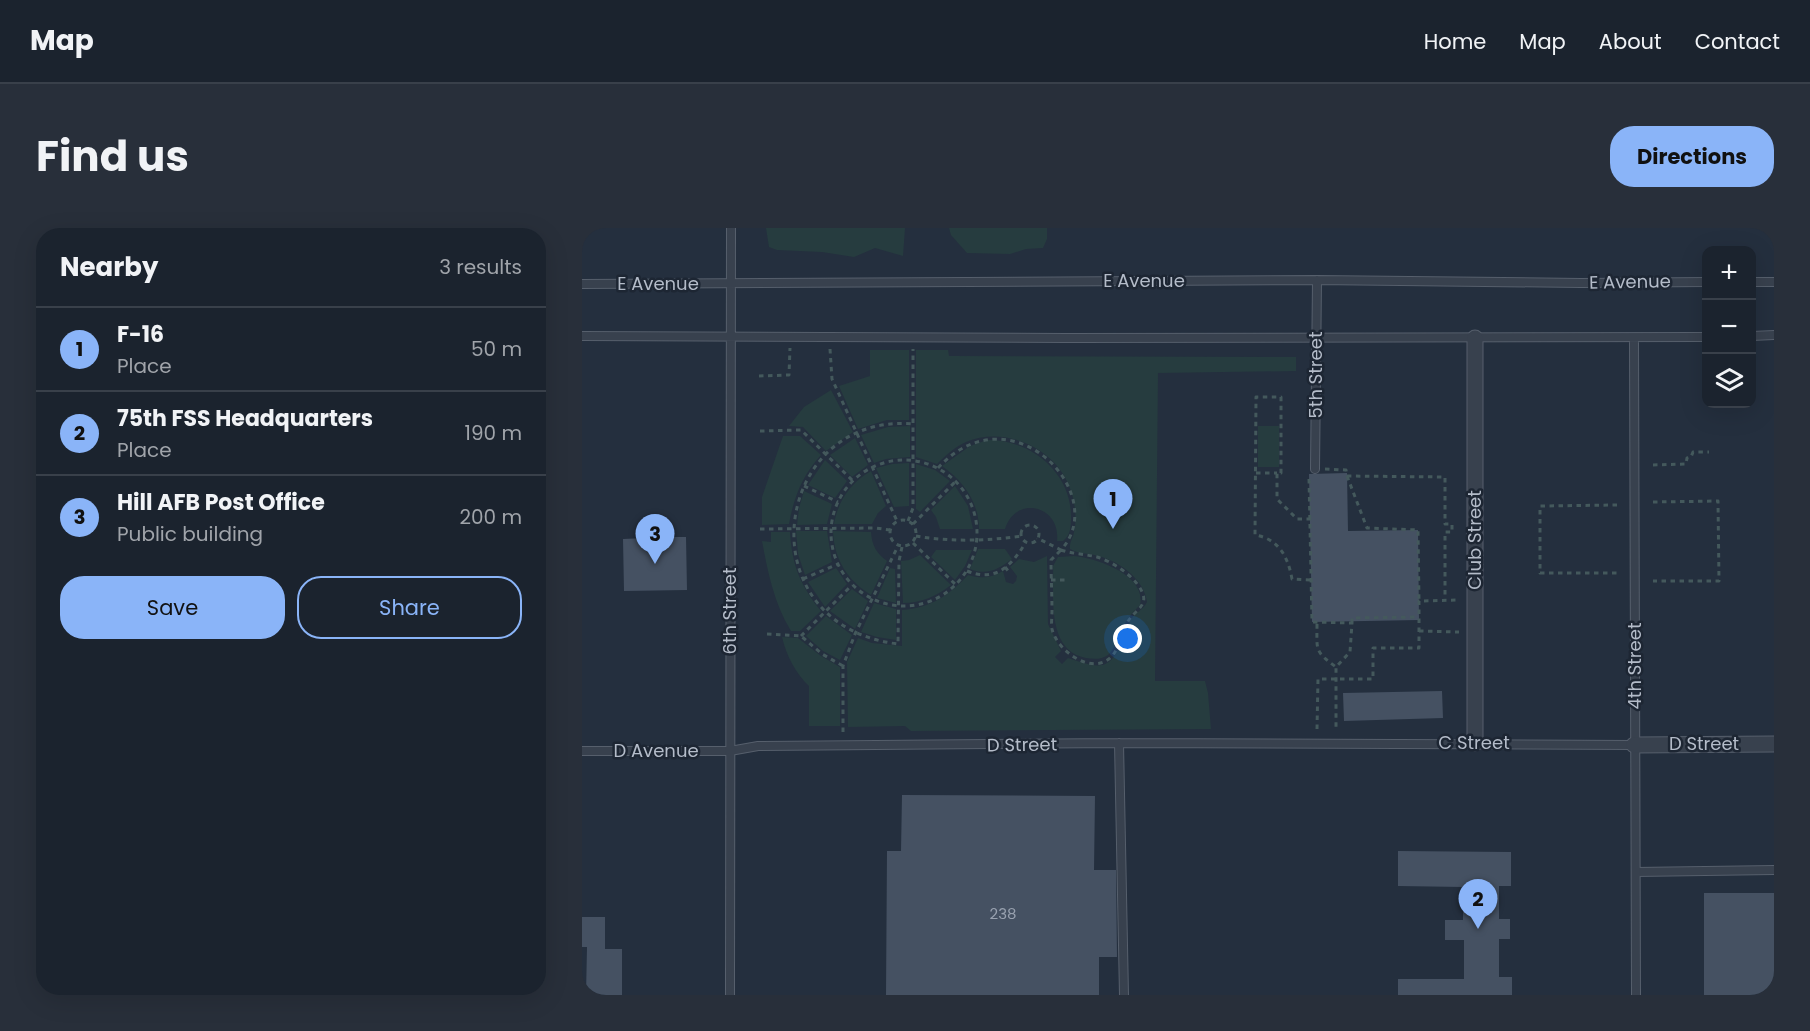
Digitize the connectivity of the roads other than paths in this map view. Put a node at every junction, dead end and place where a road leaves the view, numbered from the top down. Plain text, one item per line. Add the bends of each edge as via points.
1 (730, 228) edge
2 (1317, 280) junction
3 (1702, 282) edge
4 (1756, 282) edge
5 (1774, 282) edge
6 (582, 284) edge
7 (730, 284) junction
8 (1774, 335) edge
9 (582, 336) edge
10 (730, 336) junction
11 (1756, 336) edge
12 (1702, 337) edge
13 (1316, 338) junction
14 (1475, 338) junction
15 (1634, 338) junction
16 (1315, 469) road end
17 (1119, 743) junction
18 (1475, 743) junction
19 (1314, 744) joint
20 (1774, 744) edge
21 (1634, 745) junction
22 (582, 751) edge
23 (730, 751) junction
24 (1774, 870) edge
25 (1636, 872) junction
26 (729, 995) edge
27 (1124, 995) edge
28 (1636, 995) edge

1 - 7 lane, 6th Street
2 - 3 lane, E Avenue
2 - 7 lane, E Avenue
2 - 13 lane, 5th Street
4 - 5 lane
6 - 7 lane, E Avenue
7 - 10 lane, 6th Street
8 - 11 lane
9 - 10 lane
10 - 13 lane
10 - 23 lane, 6th Street
12 - 15 lane
13 - 14 lane
13 - 16 lane, 5th Street
14 - 15 lane
14 - 18 street, Club Street
15 - 21 lane, 4th Street
17 - 19 lane, D Street
17 - 23 lane, D Street via 758,746
17 - 27 lane
18 - 19 lane, C Street
18 - 21 lane, C Street
20 - 21 street, D Street
21 - 25 lane, 4th Street
22 - 23 lane, D Avenue
23 - 26 lane, 6th Street
24 - 25 lane
25 - 28 lane, 4th Street

